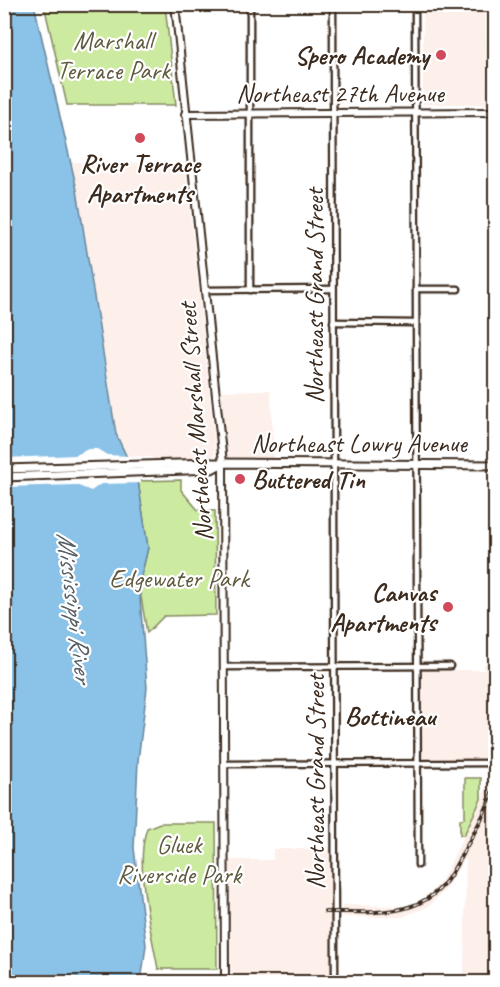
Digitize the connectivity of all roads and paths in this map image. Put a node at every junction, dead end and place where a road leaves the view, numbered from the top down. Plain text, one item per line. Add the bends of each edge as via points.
1 (175, 4) edge
2 (250, 4) edge
3 (333, 4) edge
4 (415, 4) edge
5 (333, 111) junction
6 (415, 112) junction
7 (495, 112) edge
8 (250, 113) junction
9 (185, 114) junction
10 (333, 289) junction
11 (416, 289) junction
12 (458, 289) dead end
13 (205, 290) junction
14 (250, 290) junction
15 (333, 322) junction
16 (416, 323) junction
17 (223, 463) junction
18 (334, 464) junction
19 (418, 464) junction
20 (495, 465) edge
21 (8, 469) edge
22 (4, 477) edge
23 (334, 666) junction
24 (417, 666) junction
25 (450, 666) dead end
26 (225, 667) junction
27 (335, 763) junction
28 (418, 763) junction
29 (495, 763) edge
30 (224, 764) junction
31 (418, 865) dead end
32 (225, 982) edge
33 (335, 982) edge

1 - 9 street, Northeast Marshall Street
2 - 8 street
3 - 5 street, Northeast Grand Street
4 - 6 street
5 - 6 street, Northeast 27th Avenue
5 - 8 street, Northeast 27th Avenue
5 - 10 street, Northeast Grand Street
6 - 7 street, Northeast 27th Avenue
6 - 11 street
8 - 9 street, Northeast 27th Avenue
8 - 14 street
9 - 13 street, Northeast Marshall Street
10 - 14 street
10 - 15 street, Northeast Grand Street
11 - 12 street
11 - 16 street
13 - 14 street
13 - 17 street, Northeast Marshall Street
15 - 16 street
15 - 18 street, Northeast Grand Street
16 - 19 street
17 - 18 main road, Northeast Lowry Avenue
17 - 21 main road, Northeast Lowry Avenue
17 - 22 main road, Northeast Lowry Avenue via 212,469
17 - 26 street, Northeast Marshall Street
18 - 19 main road, Northeast Lowry Avenue
18 - 23 street, Northeast Grand Street
19 - 20 main road, Northeast Lowry Avenue
19 - 24 street
23 - 24 street
23 - 26 street
23 - 27 street, Northeast Grand Street
24 - 25 street
24 - 28 street
26 - 30 street, Northeast Marshall Street
27 - 28 street
27 - 30 street
27 - 33 street, Northeast Grand Street
28 - 29 street
28 - 31 street
30 - 32 street, Northeast Marshall Street

